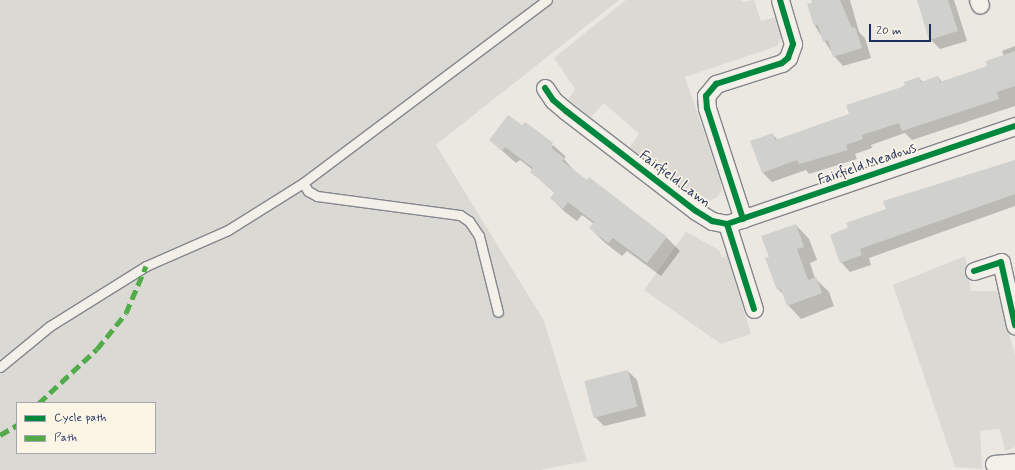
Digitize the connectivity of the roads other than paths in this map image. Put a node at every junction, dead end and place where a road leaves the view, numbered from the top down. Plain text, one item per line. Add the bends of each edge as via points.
1 (547, 0) edge
2 (780, 0) edge
3 (545, 88) dead end
4 (1015, 126) edge
5 (303, 183) junction
6 (735, 222) junction
7 (974, 271) dead end
8 (754, 309) dead end
9 (498, 312) dead end
10 (1015, 325) edge
11 (0, 367) edge
12 (1015, 462) edge
13 (994, 464) dead end

1 - 5 lane
2 - 6 street, Fairfield Lawn via 793,44 788,58 782,63 716,84 706,96
3 - 6 street, Fairfield Lawn via 553,100 566,111 696,211 712,221
4 - 6 street, Fairfield Meadows
5 - 9 lane via 308,191 317,196 460,216 469,221 479,236
5 - 11 lane via 228,230 146,266 50,326
6 - 8 street, Fairfield Lawn
7 - 10 street via 1001,262
12 - 13 street

